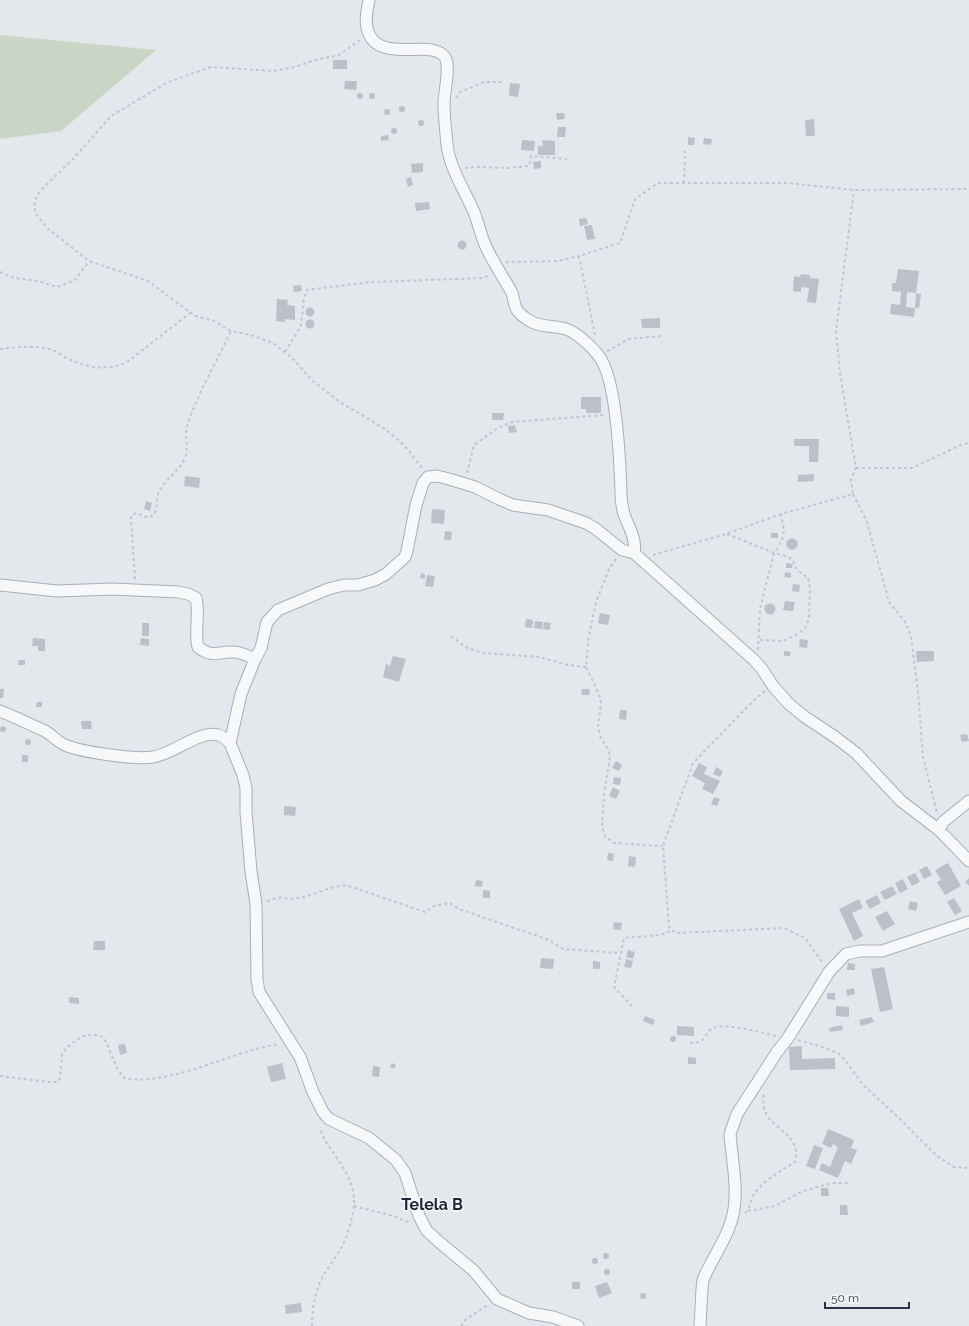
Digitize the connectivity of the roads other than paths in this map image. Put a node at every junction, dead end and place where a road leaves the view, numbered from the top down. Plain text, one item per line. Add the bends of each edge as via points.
1 (369, 0) edge
2 (637, 556) junction
3 (0, 585) edge
4 (254, 659) junction
5 (0, 711) edge
6 (230, 743) junction
7 (969, 801) edge
8 (941, 826) junction
9 (969, 861) edge
10 (969, 922) edge
11 (578, 1326) edge
12 (700, 1326) edge

1 - 2 street via 366,18 368,34 374,42 384,48 440,53 446,59 444,107 448,148 484,243 512,295 516,308 530,322 567,329 599,356 605,366 615,414 624,514 634,538
2 - 4 street via 622,550 586,523 548,510 513,505 475,487 437,476 428,477 423,482 407,552 401,561 375,580 328,589 278,610 268,622 261,648
2 - 8 street via 754,660 789,704 856,753 901,801
3 - 4 street via 57,591 136,590 188,594 196,598 198,609 195,637 198,647 206,653 242,653
4 - 6 street via 241,694
5 - 6 street via 45,731 65,745 132,757 153,758 209,734 219,735
6 - 11 street via 245,780 251,871 256,904 259,992 300,1058 323,1112 341,1126 369,1138 396,1160 405,1173 419,1216 427,1231 474,1271 497,1299 529,1313 553,1317
7 - 8 street
8 - 9 street
10 - 12 street via 882,951 846,954 829,972 732,1124 730,1134 736,1197 731,1223 703,1280

